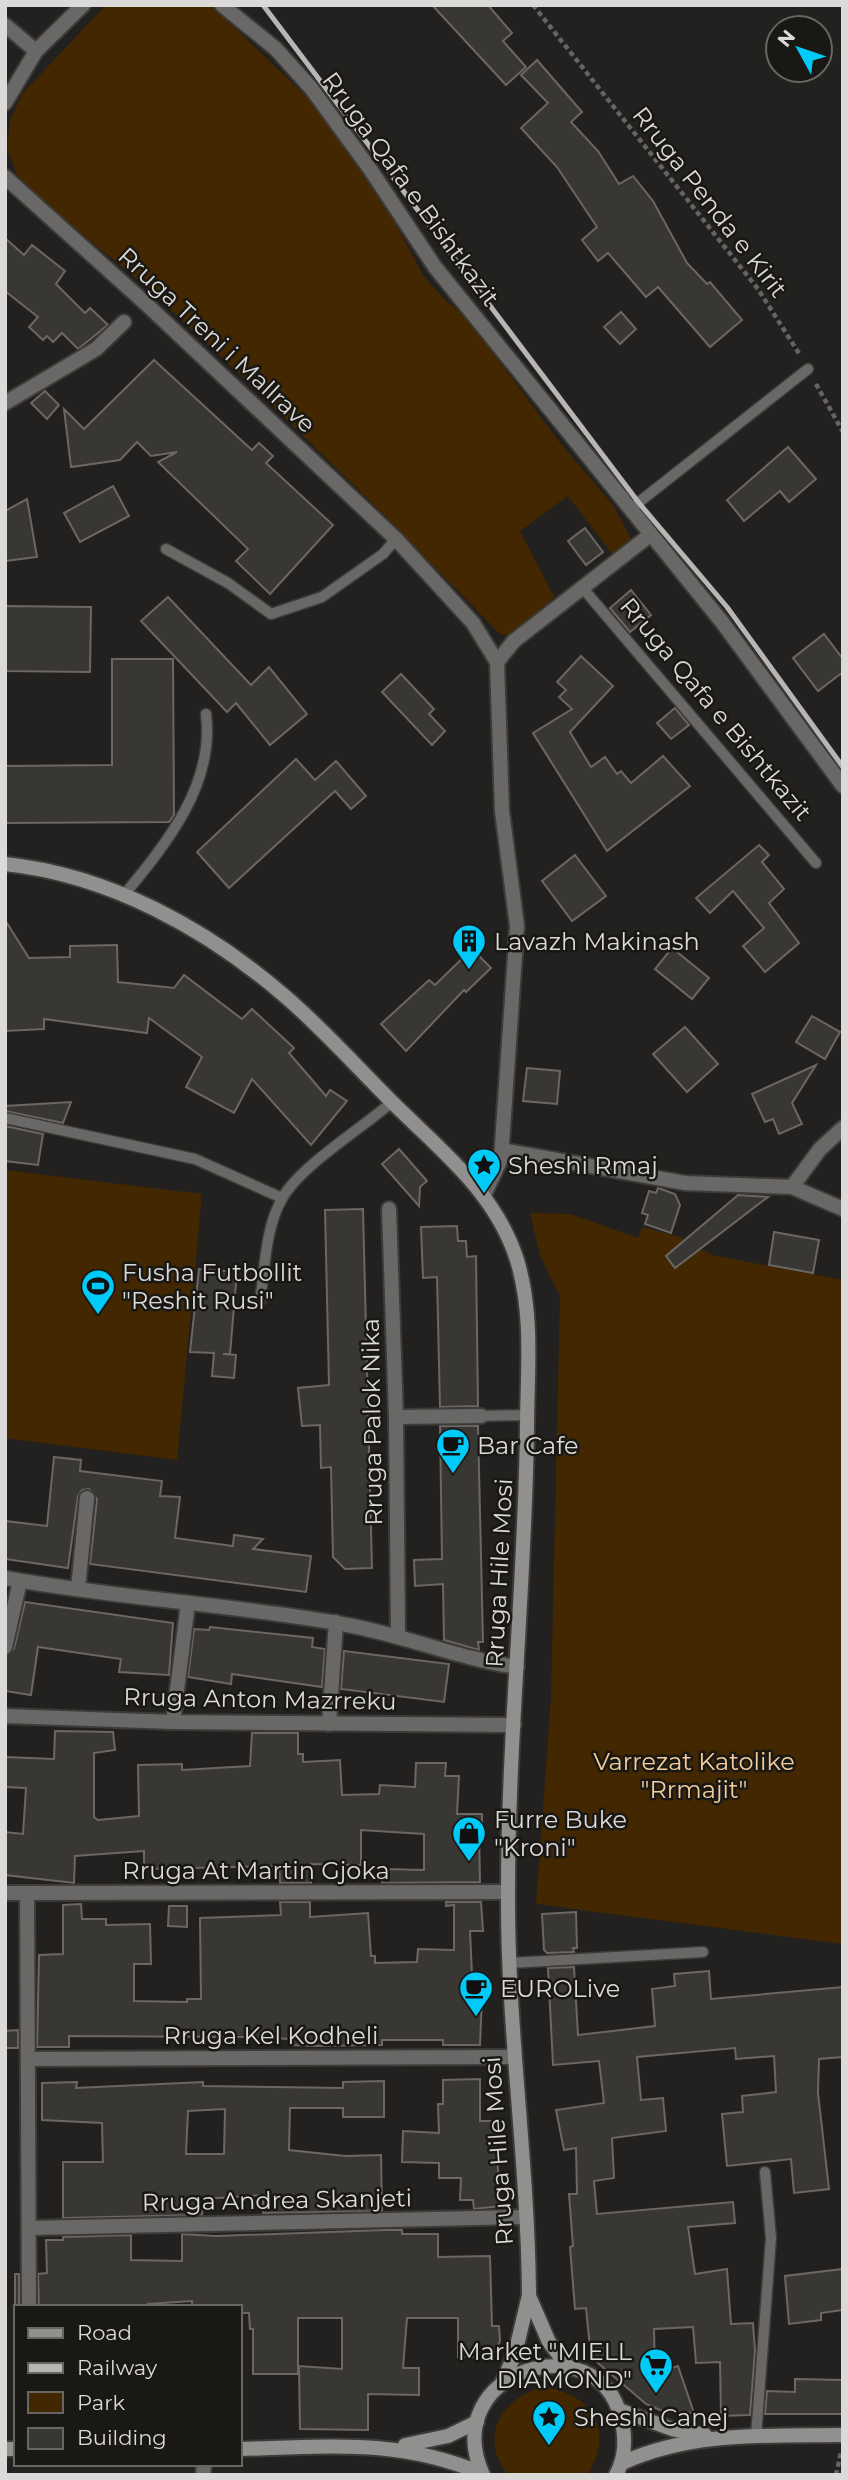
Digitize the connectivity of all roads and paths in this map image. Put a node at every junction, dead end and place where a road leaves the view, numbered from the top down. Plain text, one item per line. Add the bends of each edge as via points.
1 (83, 5) edge
2 (222, 5) edge
3 (533, 5) edge
4 (5, 25) edge
5 (36, 51) junction
6 (5, 103) edge
7 (5, 177) edge
8 (124, 322) dead end
9 (808, 369) junction
10 (5, 403) edge
11 (843, 432) edge
12 (629, 510) junction
13 (650, 535) junction
14 (396, 539) junction
15 (166, 549) dead end
16 (581, 586) junction
17 (497, 662) junction
18 (206, 714) dead end
19 (843, 786) edge
20 (816, 863) dead end
21 (5, 864) edge
22 (124, 895) junction
23 (392, 1102) junction
24 (5, 1118) edge
25 (843, 1128) edge
26 (502, 1150) junction
27 (792, 1186) junction
28 (484, 1195) junction
29 (282, 1198) junction
30 (389, 1209) dead end
31 (843, 1209) edge
32 (260, 1302) dead end
33 (527, 1415) junction
34 (481, 1416) joint
35 (396, 1417) junction
36 (87, 1498) dead end
37 (5, 1578) edge
38 (20, 1581) junction
39 (78, 1589) junction
40 (188, 1603) junction
41 (336, 1622) junction
42 (398, 1634) junction
43 (5, 1647) edge
44 (517, 1667) junction
45 (5, 1716) edge
46 (173, 1723) junction
47 (329, 1724) junction
48 (514, 1725) junction
49 (508, 1892) junction
50 (5, 1893) edge
51 (27, 1894) junction
52 (703, 1952) dead end
53 (510, 1963) junction
54 (514, 2057) junction
55 (28, 2059) junction
56 (765, 2172) dead end
57 (525, 2217) junction
58 (29, 2228) junction
59 (528, 2295) junction
60 (29, 2305) edge
61 (569, 2368) junction
62 (502, 2383) junction
63 (619, 2410) junction
64 (477, 2422) junction
65 (843, 2435) edge
66 (756, 2436) junction
67 (713, 2437) junction
68 (843, 2441) edge
69 (393, 2447) junction
70 (242, 2449) edge
71 (619, 2469) edge
72 (482, 2474) edge
73 (835, 2475) edge

1 - 5 street
2 - 12 street, Rruga Qafa e Bishtkazit via 276,49 311,88 435,267
3 - 9 path, Rruga Penda e Kirit via 758,289
4 - 5 street
5 - 6 street
7 - 14 street, Rruga Treni i Mallrave
8 - 10 street, Rruga Treni i Mallrave via 96,349
9 - 11 path, Rruga Penda e Kirit
9 - 12 lane
12 - 13 street, Rruga Qafa e Bishtkazit
13 - 16 street
13 - 19 street, Rruga Qafa e Bishtkazit via 722,622
14 - 15 lane via 383,554 322,597 271,614 228,583
14 - 17 street, Rruga Treni i Mallrave via 473,623
16 - 17 street via 514,641
16 - 20 lane, Rruga Qafa e Bishtkazit
17 - 26 street, Rruga Treni i Mallrave via 502,811 517,926
18 - 22 lane via 209,736 180,823
21 - 22 main road, Rruga Hile Mosi via 75,877
22 - 23 main road, Rruga Hile Mosi via 180,922 233,956 286,997
23 - 28 main road, Rruga Hile Mosi
23 - 29 lane via 301,1174
24 - 29 lane via 195,1158
25 - 27 street
26 - 27 street via 685,1184
26 - 28 street, Rruga Treni i Mallrave via 499,1167
27 - 31 street
28 - 33 main road, Rruga Hile Mosi via 501,1221 525,1291 530,1340
29 - 32 lane via 270,1231
30 - 35 street, Rruga Palok Nika
33 - 34 lane
33 - 44 main road, Rruga Hile Mosi
34 - 35 street
35 - 42 street, Rruga Palok Nika
36 - 39 street
37 - 38 street
38 - 39 street
38 - 43 street
39 - 40 street
40 - 41 street
40 - 46 street
41 - 42 street
41 - 47 street
42 - 44 street via 468,1659
44 - 48 main road, Rruga Hile Mosi
45 - 46 street, Rruga Anton Mazrreku
46 - 47 street, Rruga Anton Mazrreku
47 - 48 street, Rruga Anton Mazrreku
48 - 49 main road, Rruga Hile Mosi
49 - 51 street, Rruga At Martin Gjoka
49 - 53 main road, Rruga Hile Mosi
50 - 51 street, Rruga At Martin Gjoka
51 - 55 street
52 - 53 lane
53 - 54 main road, Rruga Hile Mosi
54 - 55 street, Rruga Kel Kodheli
54 - 57 main road, Rruga Hile Mosi
55 - 58 street
56 - 66 lane via 771,2238
57 - 58 street, Rruga Andrea Skanjeti
57 - 59 main road, Rruga Hile Mosi
58 - 60 street
59 - 61 main road, Rruga Hile Mosi via 549,2342
59 - 62 main road, Rruga Hile Mosi via 515,2354
61 - 62 main road via 545,2365
61 - 63 main road via 607,2391
62 - 64 main road, Rruga Hile Mosi via 486,2401
63 - 67 main road via 671,2429
63 - 71 main road via 625,2436
64 - 69 main road via 428,2442
64 - 72 main road via 475,2446
65 - 66 main road
66 - 67 main road
67 - 71 main road via 670,2445
68 - 73 path
69 - 70 main road
69 - 72 main road via 428,2453

